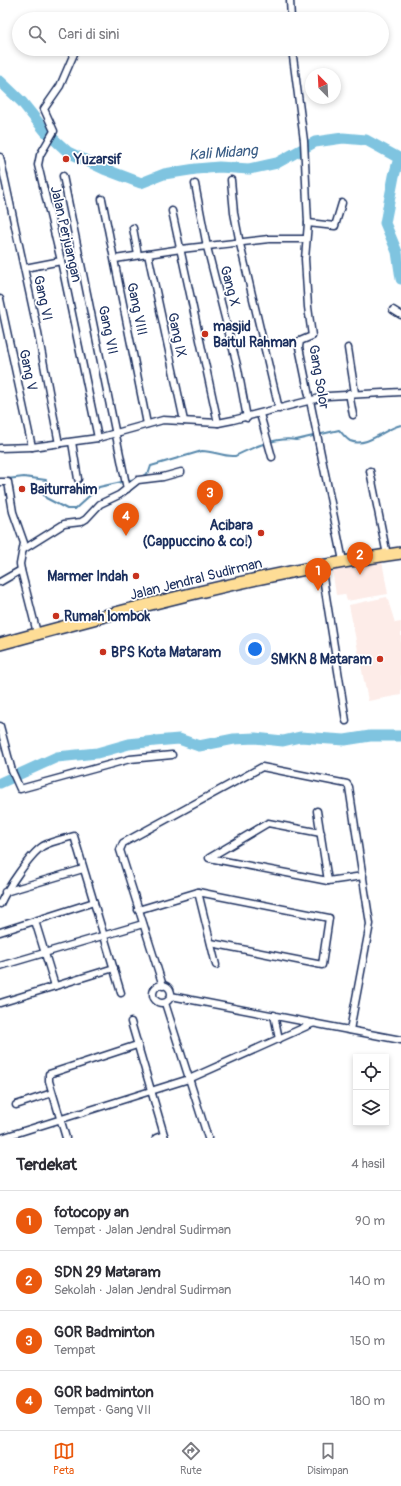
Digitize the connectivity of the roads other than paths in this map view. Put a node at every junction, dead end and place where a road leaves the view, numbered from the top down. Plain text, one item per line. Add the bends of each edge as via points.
1 (290, 0) edge
2 (291, 12) edge
3 (73, 56) edge
4 (293, 56) edge
5 (0, 157) edge
6 (63, 176) dead end
7 (231, 180) dead end
8 (195, 184) dead end
9 (102, 199) dead end
10 (342, 203) dead end
11 (172, 211) dead end
12 (308, 223) junction
13 (133, 228) dead end
14 (306, 239) junction
15 (240, 244) junction
16 (207, 247) junction
17 (181, 249) junction
18 (148, 254) junction
19 (138, 255) junction
20 (115, 259) junction
21 (61, 261) junction
22 (25, 268) junction
23 (0, 299) edge
24 (393, 310) dead end
25 (401, 315) edge
26 (348, 348) dead end
27 (401, 392) edge
28 (352, 393) junction
29 (310, 400) junction
30 (279, 409) junction
31 (260, 414) junction
32 (353, 415) dead end
33 (247, 418) junction
34 (184, 421) junction
35 (218, 423) junction
36 (147, 424) junction
37 (117, 433) junction
38 (98, 438) junction
39 (72, 442) junction
40 (59, 444) junction
41 (32, 447) junction
42 (0, 448) edge
43 (272, 458) dead end
44 (370, 471) dead end
45 (181, 472) dead end
46 (78, 479) dead end
47 (0, 482) edge
48 (127, 485) junction
49 (24, 549) junction
50 (401, 553) edge
51 (387, 555) junction
52 (343, 561) junction
53 (321, 565) junction
54 (21, 570) junction
55 (0, 582) edge
56 (37, 633) junction
57 (0, 644) edge
58 (346, 721) dead end
59 (0, 726) edge
60 (1, 735) edge
61 (172, 755) dead end
62 (317, 811) dead end
63 (321, 833) junction
64 (83, 869) junction
65 (363, 876) junction
66 (328, 881) junction
67 (5, 892) junction
68 (198, 892) junction
69 (94, 902) junction
70 (0, 904) edge
71 (138, 910) junction
72 (35, 921) junction
73 (143, 924) junction
74 (0, 932) edge
75 (104, 936) junction
76 (211, 944) junction
77 (45, 953) junction
78 (216, 965) dead end
79 (0, 966) edge
80 (114, 968) junction
81 (55, 986) junction
82 (163, 986) junction
83 (121, 993) dead end
84 (171, 996) junction
85 (164, 1003) junction
86 (0, 1004) edge
87 (274, 1016) junction
88 (131, 1022) dead end
89 (314, 1023) junction
90 (350, 1030) junction
91 (278, 1039) junction
92 (401, 1040) edge
93 (137, 1045) junction
94 (189, 1079) junction
95 (151, 1091) junction
96 (52, 1093) junction
97 (16, 1105) dead end
98 (60, 1119) junction
99 (165, 1137) edge
100 (1, 1138) edge
101 (66, 1138) edge
102 (156, 1138) edge
103 (208, 1138) edge

1 - 2 street
3 - 21 street, Jalan Perjuangan via 60,86 44,109 54,131 40,155 38,165
4 - 12 street, Gang Solor via 304,142
5 - 22 street, Gang VI
6 - 37 street, Gang VII
7 - 15 street
8 - 16 street, Gang X
9 - 20 street, Gang VIII
10 - 12 street via 335,226
11 - 17 street
12 - 14 street, Gang Solor
13 - 19 street
14 - 15 street via 284,238
14 - 29 street, Gang Solor via 306,287 312,336 300,341 299,345
15 - 16 street
15 - 30 street
16 - 17 street
16 - 33 street, Gang X via 238,369
17 - 18 street
17 - 35 street
18 - 19 street
18 - 34 street, Gang IX
19 - 20 street
20 - 36 street, Gang VIII
21 - 22 street
21 - 38 street, Jalan Perjuangan
22 - 40 street, Gang VI
23 - 41 street, Gang V
24 - 25 street
26 - 28 street
27 - 28 street
28 - 29 street
28 - 32 street
29 - 30 street
29 - 52 street, Gang Solor
30 - 31 street
31 - 33 street
31 - 43 street
33 - 35 street
34 - 35 street
34 - 36 street via 169,419
36 - 37 street
37 - 38 street
37 - 48 street, Gang VII
38 - 39 street
39 - 40 street
39 - 46 street
40 - 41 street
41 - 42 street
44 - 51 street
45 - 48 street via 138,480
47 - 49 street via 8,482 13,512
48 - 49 street via 100,504 86,519 64,524
49 - 54 street
50 - 51 highway, Jalan Jendral Sudirman
51 - 52 highway, Jalan Jendral Sudirman
52 - 53 highway, Jalan Jendral Sudirman
53 - 56 highway, Jalan Jendral Sudirman
53 - 58 street
54 - 55 street
54 - 56 street
56 - 57 highway, Jalan Jendral Sudirman
59 - 60 street
60 - 61 street via 20,789 130,759
62 - 63 street
63 - 66 street
63 - 66 street via 268,824 209,858
64 - 67 street
64 - 67 street via 74,836 47,844 36,851
64 - 69 street
65 - 66 street
65 - 71 street via 347,784 262,767 120,846
65 - 90 street via 370,931
67 - 70 street
68 - 71 street
68 - 76 street
68 - 76 street via 329,918 322,965
69 - 72 street
69 - 75 street
71 - 73 street
72 - 74 street
72 - 77 street
73 - 75 street
73 - 82 street
75 - 77 street
75 - 80 street
76 - 78 street
77 - 79 street
77 - 81 street
80 - 81 street
80 - 83 street
81 - 86 street
82 - 84 street via 169,989
82 - 85 street via 156,988 153,996 158,1002
84 - 85 street
84 - 87 street
85 - 94 street
87 - 89 street
87 - 91 street
88 - 93 street
89 - 90 street
89 - 91 street
90 - 92 street
91 - 94 street
93 - 95 street
93 - 96 street via 51,1072 48,1077
94 - 95 street
94 - 103 street
95 - 98 street
95 - 99 street
96 - 97 street
96 - 98 street
98 - 100 street
98 - 101 street
99 - 102 street

